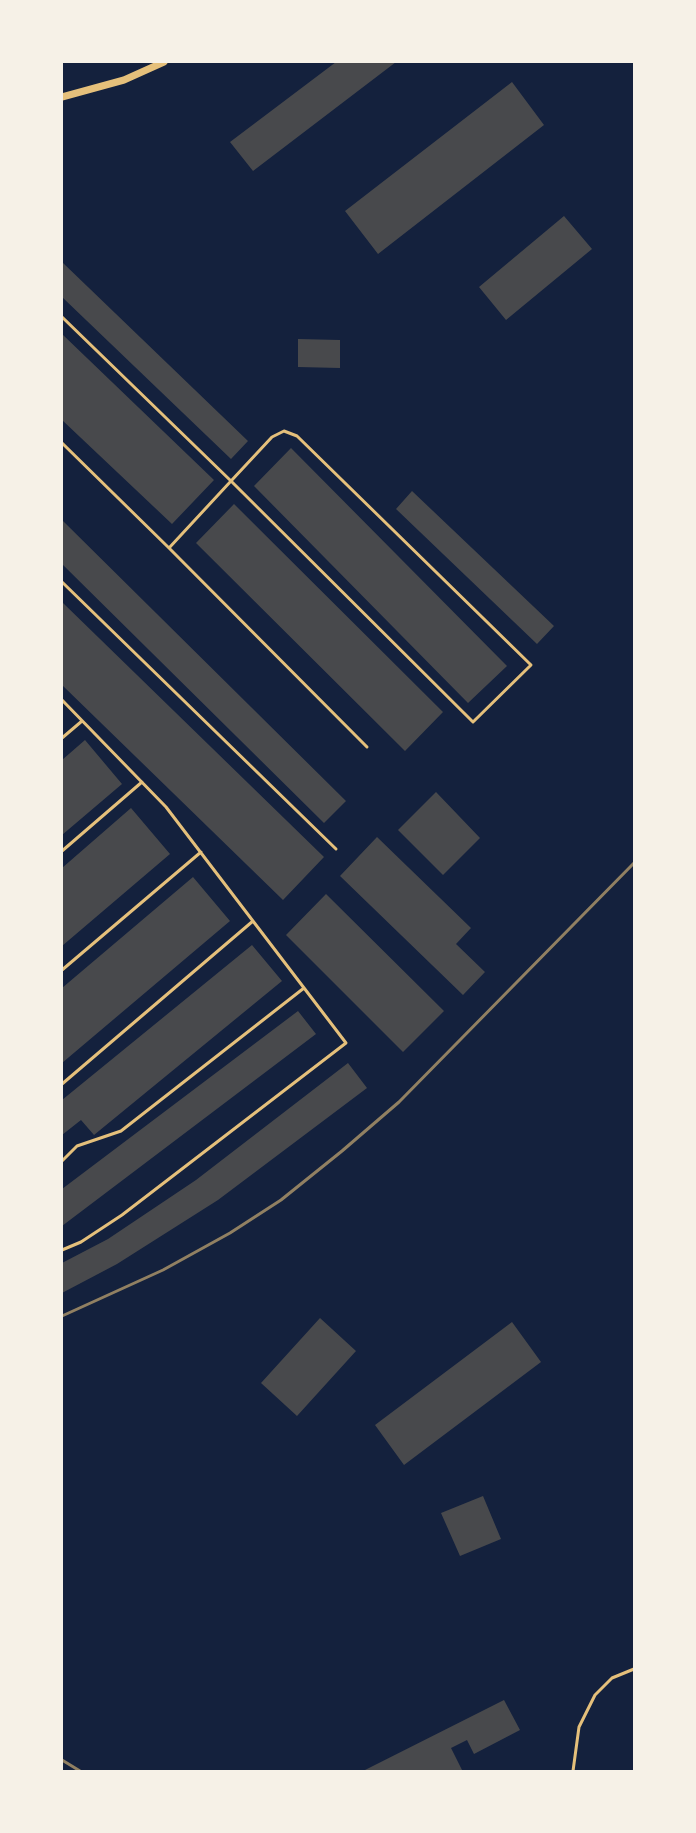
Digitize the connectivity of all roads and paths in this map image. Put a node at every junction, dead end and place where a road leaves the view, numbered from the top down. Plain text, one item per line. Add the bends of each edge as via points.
1 (164, 62) edge
2 (62, 97) edge
3 (62, 317) edge
4 (62, 443) edge
5 (231, 481) junction
6 (169, 548) junction
7 (62, 582) edge
8 (62, 700) edge
9 (82, 721) junction
10 (62, 738) edge
11 (367, 747) dead end
12 (142, 782) junction
13 (336, 850) dead end
14 (62, 851) edge
15 (201, 852) junction
16 (253, 921) junction
17 (62, 970) edge
18 (304, 988) junction
19 (62, 1084) edge
20 (62, 1161) edge
21 (62, 1250) edge
22 (634, 1669) edge
23 (573, 1771) edge

1 - 2 street via 124,80
3 - 5 lane
4 - 6 lane
5 - 5 lane via 473,722 531,665 297,436 284,431 272,438
5 - 6 lane
6 - 11 lane
7 - 13 lane
8 - 9 lane
9 - 10 lane
9 - 12 lane
12 - 14 lane
12 - 15 lane via 166,806
15 - 16 lane
15 - 17 lane
16 - 18 lane
16 - 19 lane
18 - 20 lane via 121,1131 77,1146
18 - 21 lane via 346,1043 122,1215 81,1242
22 - 23 lane via 612,1678 595,1695 579,1727

